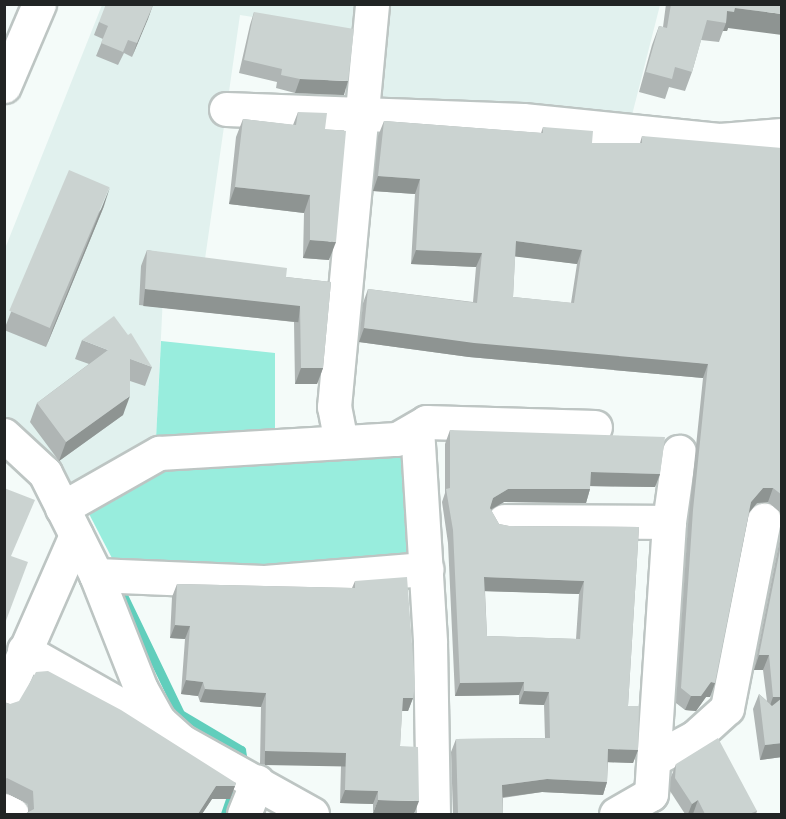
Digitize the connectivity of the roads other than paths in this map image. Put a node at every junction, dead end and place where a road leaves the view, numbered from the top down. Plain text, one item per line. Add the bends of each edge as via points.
1 (39, 4) edge
2 (372, 4) edge
3 (4, 86) edge
4 (226, 109) dead end
5 (360, 116) junction
6 (782, 135) edge
7 (595, 427) dead end
8 (417, 428) junction
9 (4, 435) edge
10 (341, 442) junction
11 (679, 452) dead end
12 (764, 520) dead end
13 (69, 521) junction
14 (504, 521) dead end
15 (669, 522) junction
16 (426, 569) junction
17 (96, 574) junction
18 (24, 650) junction
19 (4, 699) edge
20 (159, 721) junction
21 (654, 759) junction
22 (257, 782) junction
23 (654, 804) edge
24 (4, 810) edge
25 (12, 814) edge
26 (244, 814) edge
27 (312, 814) edge
28 (433, 814) edge
29 (616, 814) edge

1 - 3 street
2 - 5 street
4 - 5 street
5 - 6 street via 523,120 720,140
5 - 10 street via 334,407
7 - 8 street via 426,422
8 - 10 street via 397,439
8 - 16 street
9 - 13 street via 45,473
10 - 13 street via 159,453
11 - 15 street
12 - 21 street via 727,708 696,736
13 - 17 street
13 - 18 street
14 - 15 street
15 - 21 street
16 - 17 street via 262,582
16 - 28 street
17 - 20 street via 141,689
18 - 19 street
18 - 20 street via 133,712
20 - 22 street via 181,741
21 - 23 street
22 - 26 street
22 - 27 street
23 - 29 street
24 - 25 street

